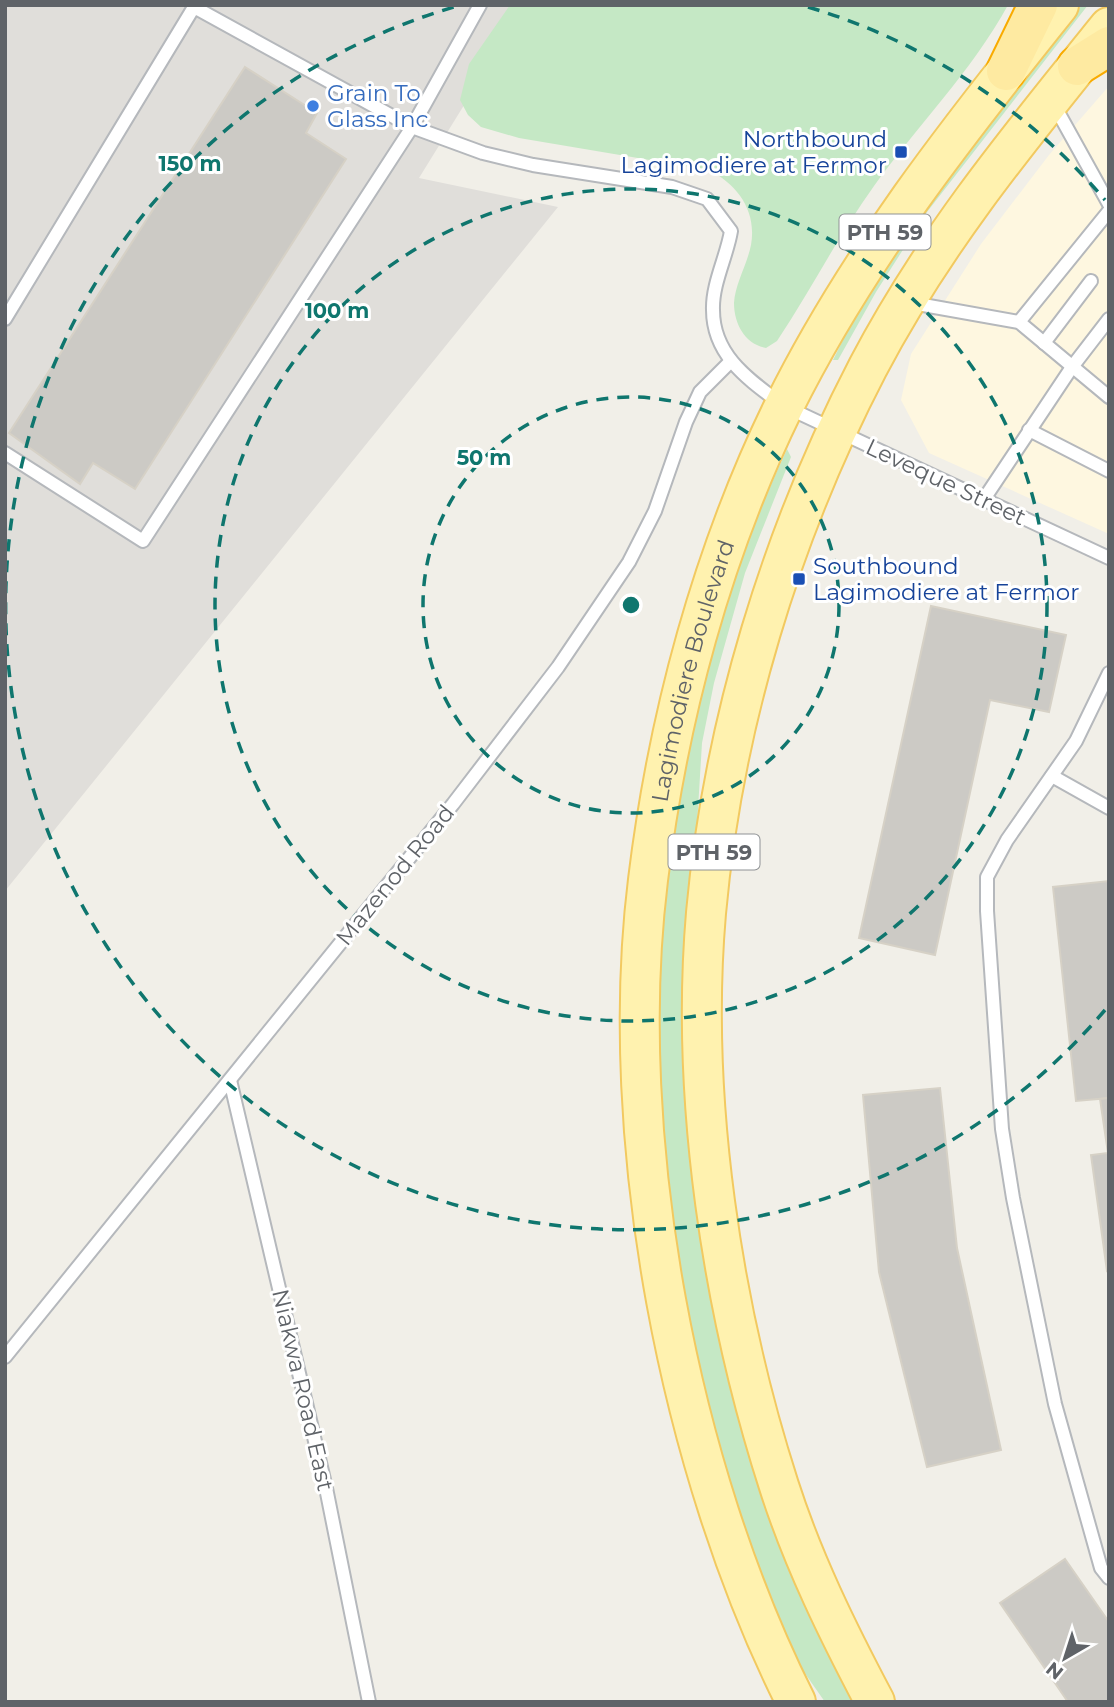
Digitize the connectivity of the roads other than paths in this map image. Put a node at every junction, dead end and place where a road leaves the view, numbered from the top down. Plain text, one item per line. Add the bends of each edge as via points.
1 (480, 5) edge
2 (1038, 5) edge
3 (1059, 5) edge
4 (1109, 27) edge
5 (1109, 46) edge
6 (1077, 66) junction
7 (1006, 71) junction
8 (1050, 98) junction
9 (412, 127) junction
10 (1109, 204) edge
11 (1109, 211) edge
12 (1091, 281) dead end
13 (905, 302) junction
14 (5, 319) edge
15 (1109, 319) edge
16 (1019, 322) junction
17 (1044, 342) junction
18 (730, 361) junction
19 (1072, 367) junction
20 (1109, 397) edge
21 (784, 406) junction
22 (1029, 430) junction
23 (836, 431) junction
24 (5, 453) edge
25 (1109, 471) edge
26 (984, 499) junction
27 (1109, 558) edge
28 (1109, 673) edge
29 (1052, 776) junction
30 (1109, 808) edge
31 (230, 1080) junction
32 (5, 1357) edge
33 (1109, 1578) edge
34 (369, 1702) edge
35 (796, 1702) edge
36 (875, 1702) edge

1 - 9 lane
2 - 7 highway
3 - 7 main road, Lagimodiere Boulevard / PTH 59
4 - 6 main road, PTH 59
5 - 6 highway
6 - 8 main road, PTH 59
7 - 21 main road, Lagimodiere Boulevard / PTH 59 via 920,180 869,256
8 - 10 lane
8 - 13 main road, PTH 59 via 973,197
9 - 14 lane via 194,7
9 - 18 lane via 508,159 672,187 708,199 731,231 712,310 720,345
9 - 24 lane via 143,541
11 - 16 lane
12 - 17 lane
13 - 16 lane
13 - 23 main road, PTH 59
15 - 19 lane
16 - 17 lane
17 - 19 lane
18 - 21 lane, Leveque Street
18 - 31 lane, Mazenod Road via 700,392 655,511 629,562 558,667
19 - 20 lane
19 - 22 lane
21 - 23 lane, Leveque Street
21 - 35 main road, Lagimodiere Boulevard / PTH 59 via 711,589 681,698 648,883 642,1078 655,1231 673,1339 724,1529
22 - 25 lane
22 - 26 lane
23 - 26 lane, Leveque Street
23 - 36 main road, PTH 59 via 766,614 727,769 706,916 704,1066 715,1207 738,1340 779,1488 836,1629
26 - 27 lane, Leveque Street
28 - 29 lane via 1076,741
29 - 30 lane
29 - 33 lane via 987,877 990,966 1002,1129 1013,1198 1055,1404 1101,1568
31 - 32 lane, Mazenod Road
31 - 34 lane, Niakwa Road East via 326,1488

